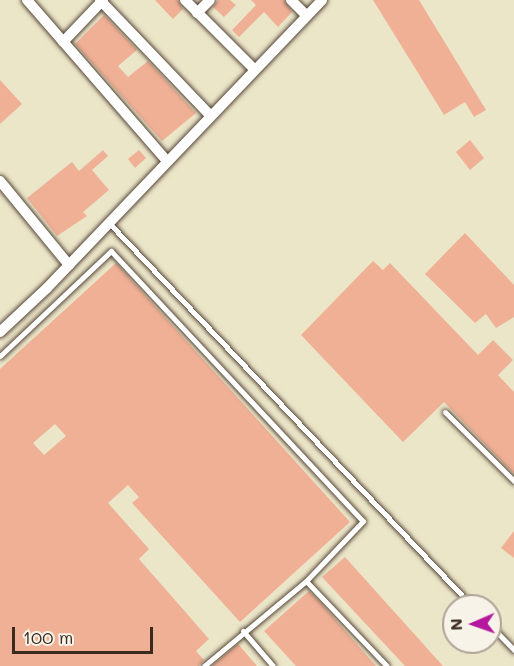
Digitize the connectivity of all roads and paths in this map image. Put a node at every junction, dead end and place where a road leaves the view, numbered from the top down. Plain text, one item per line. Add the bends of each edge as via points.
1 (27, 0) edge
2 (185, 0) edge
3 (210, 0) edge
4 (291, 0) edge
5 (322, 0) edge
6 (101, 1) edge
7 (197, 13) junction
8 (306, 15) junction
9 (63, 42) junction
10 (254, 69) junction
11 (210, 115) junction
12 (167, 161) junction
13 (0, 181) edge
14 (109, 223) junction
15 (69, 265) junction
16 (0, 332) edge
17 (0, 356) edge
18 (445, 412) dead end
19 (514, 481) edge
20 (306, 581) junction
21 (461, 594) edge
22 (243, 631) junction
23 (502, 638) edge
24 (514, 650) edge
25 (204, 666) edge
26 (273, 666) edge
27 (387, 666) edge

1 - 9 street
2 - 7 street
3 - 7 street
4 - 8 street
5 - 8 street
6 - 9 street
6 - 11 street
7 - 10 street
8 - 10 street
9 - 12 street
10 - 11 street
11 - 12 street
12 - 14 street
13 - 15 street
14 - 15 street
14 - 21 lane
15 - 16 street
17 - 20 lane via 111,251 363,521
18 - 19 lane
20 - 22 lane
20 - 27 lane
22 - 25 lane
22 - 26 lane
23 - 24 lane

